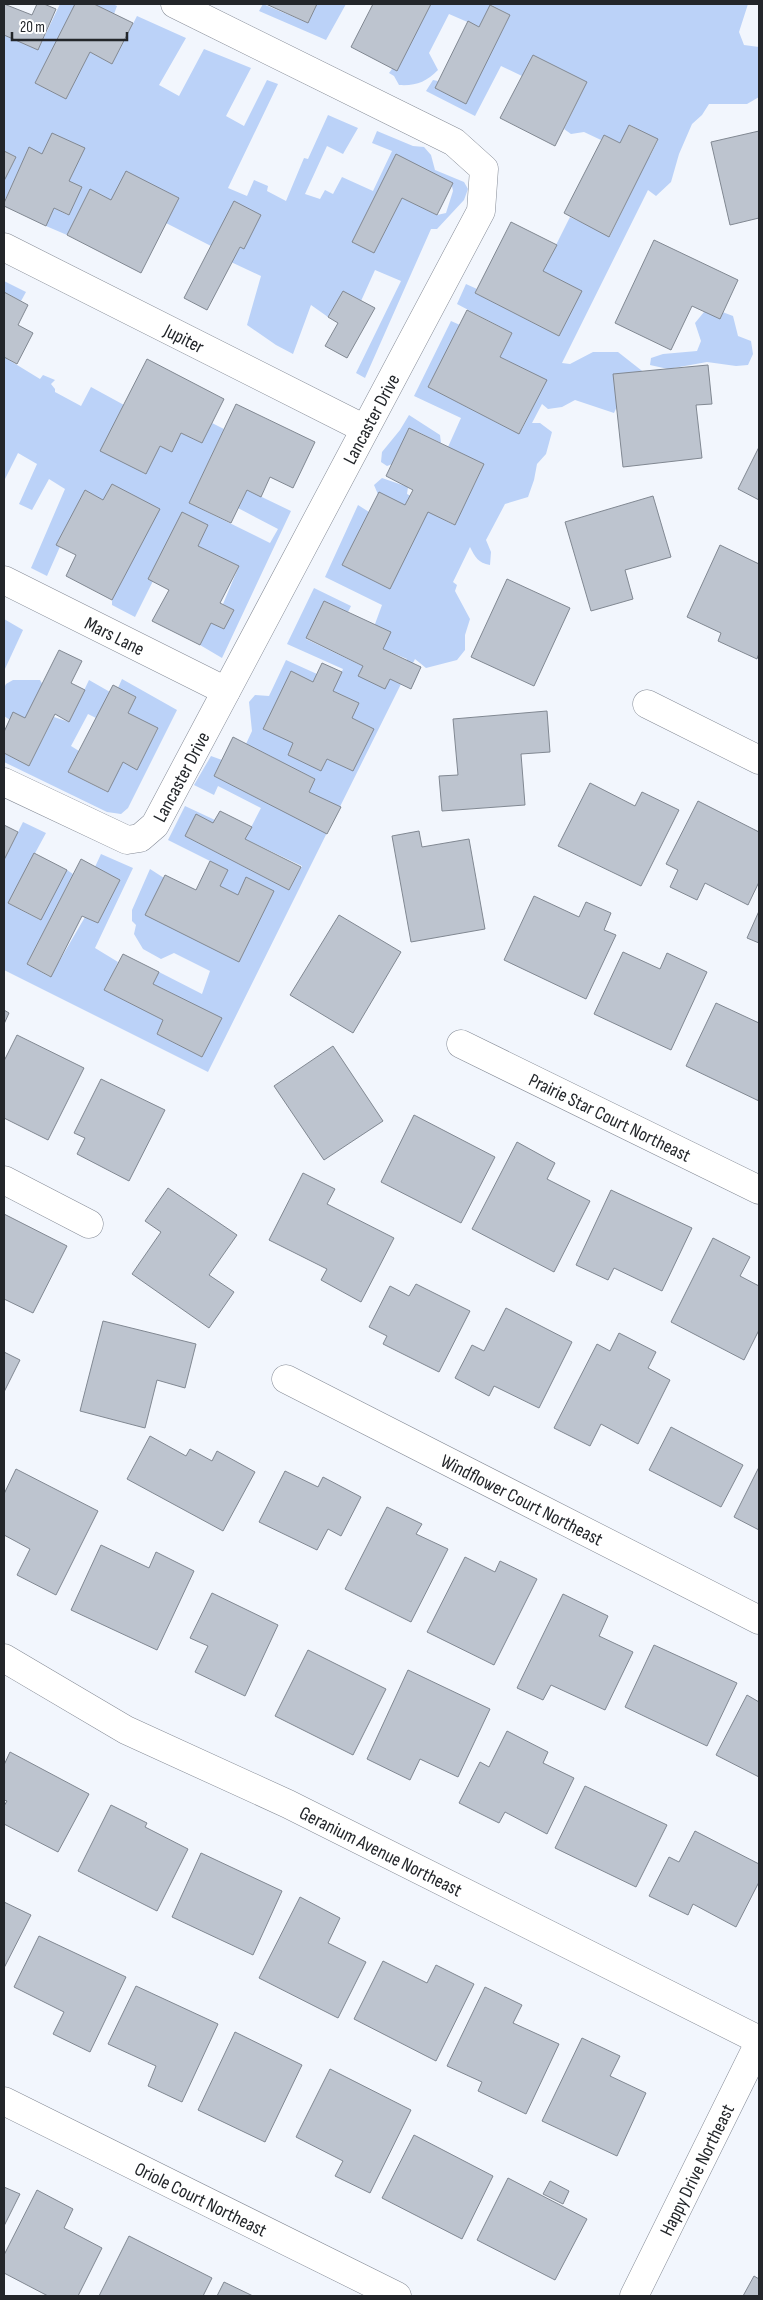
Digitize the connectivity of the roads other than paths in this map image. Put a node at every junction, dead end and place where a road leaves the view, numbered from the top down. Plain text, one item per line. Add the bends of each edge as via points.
1 (175, 4) edge
2 (4, 247) edge
3 (365, 429) junction
4 (4, 580) edge
5 (226, 691) junction
6 (647, 704) dead end
7 (759, 760) edge
8 (4, 782) edge
9 (461, 1044) dead end
10 (4, 1180) edge
11 (759, 1190) edge
12 (89, 1224) dead end
13 (286, 1379) dead end
14 (759, 1620) edge
15 (4, 1658) edge
16 (759, 2042) edge
17 (4, 2101) edge
18 (397, 2296) edge
19 (634, 2296) edge

1 - 3 street, Lancaster Drive via 454,142 484,169 481,211
2 - 3 street, Jupiter
3 - 5 street, Lancaster Drive
4 - 5 street, Mars Lane
5 - 8 street, Lancaster Drive via 155,825 140,838 127,840
6 - 7 street
9 - 11 street, Prairie Star Court Northeast
10 - 12 street
13 - 14 street, Windflower Court Northeast
15 - 16 street, Geranium Avenue Northeast via 126,1730 288,1804
16 - 19 street, Happy Drive Northeast
17 - 18 street, Oriole Court Northeast

